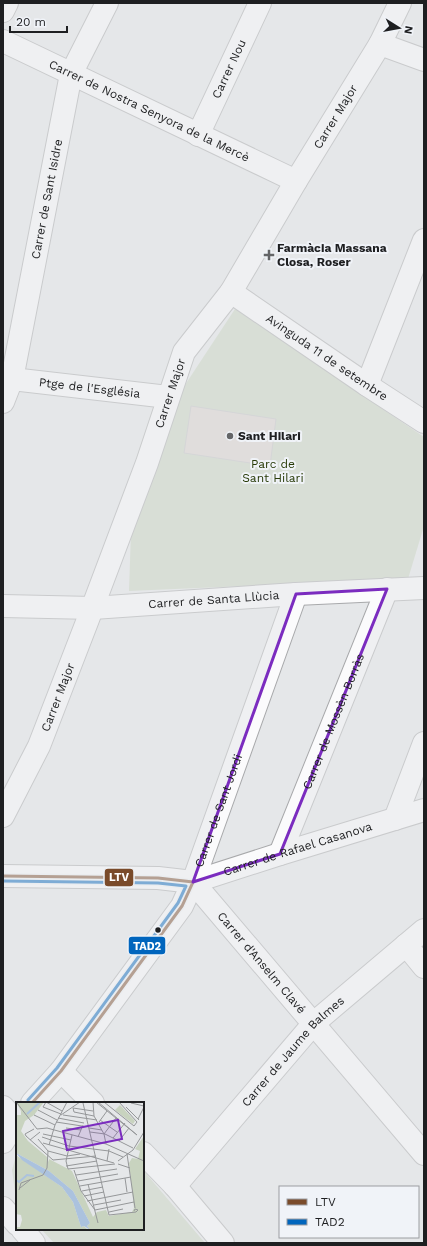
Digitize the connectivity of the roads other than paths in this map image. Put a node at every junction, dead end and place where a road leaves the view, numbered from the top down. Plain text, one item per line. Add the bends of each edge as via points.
1 (7, 3) edge
2 (107, 3) edge
3 (260, 3) edge
4 (400, 3) edge
5 (3, 11) edge
6 (3, 41) edge
7 (380, 44) junction
8 (424, 60) edge
9 (71, 74) junction
10 (198, 135) junction
11 (296, 181) junction
12 (424, 240) edge
13 (231, 292) junction
14 (8, 377) edge
15 (367, 386) junction
16 (168, 397) junction
17 (3, 402) edge
18 (424, 422) edge
19 (424, 588) edge
20 (387, 589) junction
21 (296, 594) junction
22 (3, 606) edge
23 (92, 608) junction
24 (424, 743) edge
25 (424, 810) edge
26 (3, 816) edge
27 (396, 819) junction
28 (280, 854) junction
29 (3, 876) edge
30 (193, 882) junction
31 (424, 930) edge
32 (406, 945) junction
33 (424, 967) edge
34 (314, 1023) junction
35 (61, 1070) junction
36 (33, 1102) edge
37 (92, 1102) edge
38 (12, 1116) edge
39 (3, 1142) edge
40 (424, 1154) edge
41 (144, 1155) edge
42 (175, 1186) junction
43 (3, 1208) edge
44 (16, 1223) edge
45 (23, 1230) edge
46 (34, 1243) edge
47 (223, 1243) edge

1 - 5 street
2 - 9 street, Carrer de Sant Isidre
3 - 10 street, Carrer Nou
4 - 7 street, Carrer Major
6 - 9 street, Carrer de Nostra Senyora de la Mercè
7 - 8 street
7 - 11 street, Carrer Major
9 - 10 street, Carrer de Nostra Senyora de la Mercè
9 - 14 street, Carrer de Sant Isidre
10 - 11 street, Carrer de Nostra Senyora de la Mercè
11 - 13 street, Carrer Major
12 - 15 street
13 - 15 street, Avinguda 11 de setembre
13 - 16 street, Carrer Major via 184,352
14 - 16 street, Ptge de l'Església
14 - 17 street, Carrer de Sant Isidre
15 - 18 street, Avinguda 11 de setembre
16 - 23 street, Carrer Major via 147,463
19 - 20 street, Carrer de Santa Llùcia
20 - 21 street, Carrer de Santa Llùcia
20 - 28 street, Carrer de Mossèn Borràs
21 - 23 street, Carrer de Santa Llùcia
21 - 30 street, Carrer de Sant Jordi
22 - 23 street, Carrer de Santa Llùcia
23 - 26 street, Carrer Major via 39,746
24 - 27 street
25 - 27 street, Carrer de Rafael Casanova
27 - 28 street, Carrer de Rafael Casanova
28 - 30 street, Carrer de Rafael Casanova
29 - 30 street, Carrer de Rafael Casanova via 158,878
30 - 34 street, Carrer d'Anselm Clavé
30 - 35 street, Carrer de Sant Jordi via 182,906
31 - 32 street, Carrer de Jaume Balmes
32 - 33 street
32 - 34 street, Carrer de Jaume Balmes
34 - 40 street, Carrer d'Anselm Clavé
34 - 42 street, Carrer de Jaume Balmes
35 - 36 street, Carrer de Sant Jordi
35 - 37 street
38 - 39 street
41 - 42 street
42 - 47 street
43 - 44 street
45 - 46 street

